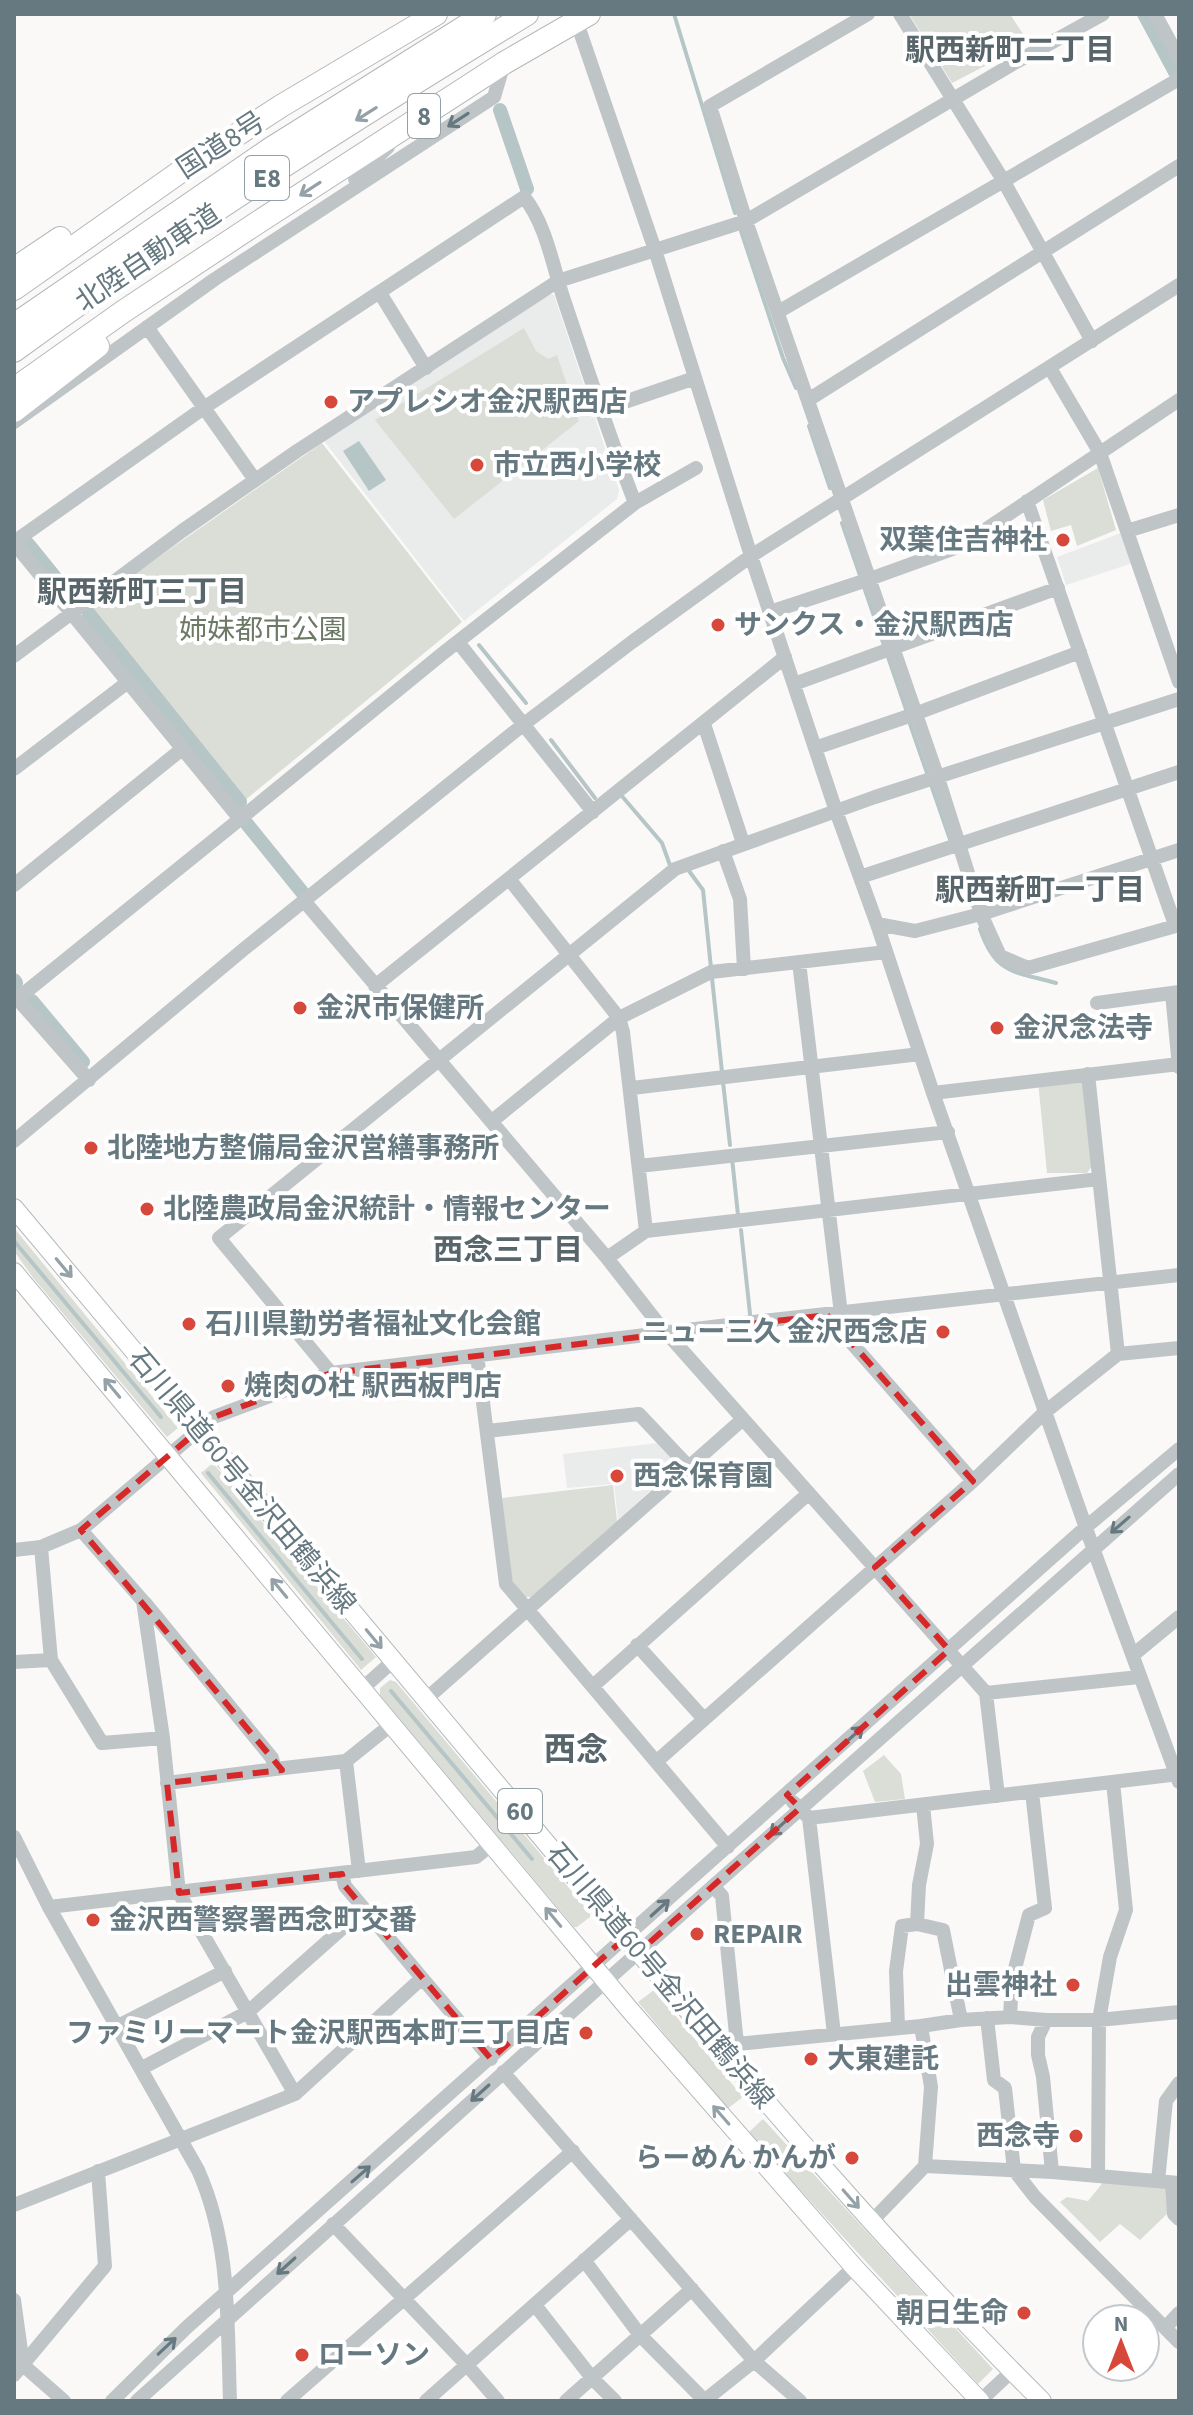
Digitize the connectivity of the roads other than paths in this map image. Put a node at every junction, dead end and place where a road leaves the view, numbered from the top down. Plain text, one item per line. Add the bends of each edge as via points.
1 (436, 14) edge
2 (485, 14) edge
3 (527, 14) edge
4 (868, 14) edge
5 (900, 14) edge
6 (1103, 14) edge
7 (1155, 14) edge
8 (580, 17) edge
9 (1179, 58) edge
10 (504, 63) junction
11 (1179, 79) edge
12 (953, 101) junction
13 (397, 133) junction
14 (1179, 166) edge
15 (1003, 180) junction
16 (357, 185) junction
17 (127, 209) junction
18 (260, 221) junction
19 (746, 221) junction
20 (655, 250) junction
21 (1040, 252) junction
22 (226, 253) junction
23 (14, 269) edge
24 (215, 279) junction
25 (558, 281) junction
26 (1179, 285) edge
27 (14, 289) edge
28 (380, 293) junction
29 (778, 312) junction
30 (14, 325) edge
31 (147, 327) junction
32 (1092, 341) junction
33 (14, 351) edge
34 (426, 368) junction
35 (1050, 368) junction
36 (695, 378) junction
37 (14, 389) edge
38 (808, 400) junction
39 (1179, 400) edge
40 (205, 407) junction
41 (601, 410) junction
42 (14, 411) edge
43 (14, 422) edge
44 (1100, 453) junction
45 (696, 468) dead end
46 (255, 480) junction
47 (842, 499) junction
48 (1027, 501) junction
49 (635, 503) junction
50 (1179, 515) edge
51 (1127, 531) junction
52 (14, 542) edge
53 (751, 556) junction
54 (865, 580) junction
55 (1058, 588) junction
56 (72, 611) junction
57 (770, 612) junction
58 (458, 642) junction
59 (889, 651) junction
60 (1080, 652) junction
61 (14, 656) edge
62 (785, 657) junction
63 (128, 682) junction
64 (1179, 682) edge
65 (794, 684) junction
66 (1179, 699) edge
67 (911, 715) junction
68 (1104, 723) junction
69 (524, 724) junction
70 (704, 724) junction
71 (815, 748) junction
72 (182, 749) junction
73 (14, 769) edge
74 (1179, 772) edge
75 (932, 779) junction
76 (1127, 789) junction
77 (836, 811) junction
78 (593, 812) junction
79 (240, 819) junction
80 (743, 843) junction
81 (955, 847) junction
82 (1179, 850) edge
83 (723, 851) junction
84 (1152, 859) junction
85 (860, 877) junction
86 (510, 880) junction
87 (14, 885) edge
88 (305, 902) junction
89 (977, 915) junction
90 (877, 924) junction
91 (1177, 925) edge
92 (886, 952) junction
93 (569, 954) junction
94 (799, 962) junction
95 (744, 969) junction
96 (375, 986) junction
97 (1176, 992) edge
98 (16, 997) edge
99 (1097, 1003) dead end
100 (619, 1018) junction
101 (920, 1054) junction
102 (439, 1059) junction
103 (1179, 1065) edge
104 (812, 1067) junction
105 (1088, 1074) junction
106 (89, 1080) junction
107 (632, 1088) junction
108 (933, 1093) junction
109 (492, 1121) junction
110 (948, 1132) junction
111 (14, 1141) edge
112 (821, 1146) junction
113 (639, 1166) junction
114 (1099, 1179) junction
115 (969, 1194) junction
116 (14, 1208) edge
117 (829, 1210) junction
118 (646, 1231) junction
119 (607, 1258) junction
120 (14, 1272) edge
121 (1179, 1275) edge
122 (1110, 1281) junction
123 (1004, 1294) junction
124 (834, 1315) junction
125 (667, 1332) junction
126 (1179, 1348) edge
127 (1118, 1354) junction
128 (477, 1355) junction
129 (331, 1373) junction
130 (1045, 1412) junction
131 (743, 1419) junction
132 (198, 1430) junction
133 (487, 1431) junction
134 (1179, 1449) edge
135 (169, 1456) junction
136 (689, 1467) junction
137 (1179, 1474) edge
138 (973, 1481) junction
139 (809, 1493) junction
140 (1086, 1527) junction
141 (81, 1530) junction
142 (41, 1547) junction
143 (1093, 1548) junction
144 (14, 1550) edge
145 (875, 1567) junction
146 (143, 1601) junction
147 (529, 1609) junction
148 (1179, 1617) edge
149 (637, 1645) junction
150 (949, 1650) junction
151 (1133, 1655) junction
152 (51, 1660) junction
153 (393, 1661) junction
154 (14, 1662) edge
155 (961, 1664) junction
156 (1139, 1677) junction
157 (593, 1686) junction
158 (363, 1688) junction
159 (986, 1693) junction
160 (425, 1700) junction
161 (704, 1719) junction
162 (392, 1724) junction
163 (163, 1738) junction
164 (346, 1761) junction
165 (656, 1762) junction
166 (275, 1769) junction
167 (1178, 1777) edge
168 (1113, 1782) junction
169 (167, 1783) junction
170 (1032, 1792) junction
171 (787, 1795) junction
172 (998, 1796) junction
173 (923, 1805) junction
174 (804, 1813) junction
175 (14, 1837) edge
176 (492, 1844) junction
177 (728, 1847) junction
178 (359, 1871) junction
179 (342, 1874) junction
180 (713, 1886) junction
181 (179, 1893) junction
182 (49, 1907) junction
183 (364, 1909) junction
184 (917, 1924) junction
185 (626, 1937) junction
186 (639, 1952) junction
187 (593, 1966) junction
188 (225, 1971) junction
189 (422, 1978) junction
190 (606, 1981) junction
191 (248, 2012) junction
192 (1179, 2012) edge
193 (1010, 2017) junction
194 (987, 2018) junction
195 (961, 2020) junction
196 (1046, 2020) junction
197 (1099, 2020) junction
198 (118, 2026) junction
199 (921, 2026) junction
200 (898, 2027) junction
201 (834, 2034) junction
202 (730, 2049) junction
203 (491, 2059) junction
204 (142, 2068) junction
205 (503, 2072) junction
206 (1179, 2083) edge
207 (295, 2094) junction
208 (407, 2133) junction
209 (181, 2139) junction
210 (420, 2147) junction
211 (573, 2151) junction
212 (925, 2166) junction
213 (1014, 2170) junction
214 (98, 2171) junction
215 (1052, 2172) junction
216 (1098, 2176) junction
217 (1170, 2182) edge
218 (14, 2205) edge
219 (631, 2219) junction
220 (1179, 2219) edge
221 (871, 2222) junction
222 (333, 2224) junction
223 (584, 2260) junction
224 (854, 2267) junction
225 (692, 2289) junction
226 (226, 2293) junction
227 (402, 2298) junction
228 (14, 2300) edge
229 (535, 2305) junction
230 (1179, 2313) edge
231 (227, 2319) junction
232 (1166, 2327) junction
233 (640, 2335) junction
234 (1179, 2342) edge
235 (754, 2361) junction
236 (466, 2364) junction
237 (18, 2370) edge
238 (1012, 2371) junction
239 (592, 2378) junction
240 (64, 2401) edge
241 (112, 2401) edge
242 (137, 2401) edge
243 (230, 2401) edge
244 (287, 2401) edge
245 (426, 2401) edge
246 (498, 2401) edge
247 (566, 2401) edge
248 (615, 2401) edge
249 (704, 2401) edge
250 (800, 2401) edge
251 (980, 2401) edge
252 (1042, 2401) edge

1 - 17 highway, 国道8号 via 281,106
2 - 30 highway, 北陸自動車道 / E8 via 270,149
3 -> 33 highway, 北陸自動車道 / E8 via 293,161
4 - 19 street via 710,106
5 - 12 street
6 - 12 street
7 - 9 street
8 - 10 highway, 8
8 - 20 street
10 - 13 highway, 8
10 -> 16 street via 494,97
11 - 15 street
12 - 15 street
12 - 19 street
13 - 16 street via 354,178
13 -> 18 highway, 8
14 - 21 street
15 - 21 street
15 - 29 street
16 - 24 street
17 - 23 highway via 80,224
17 - 27 highway, 国道8号
18 - 22 highway, 8
18 - 37 highway, 8
19 - 20 street
19 - 29 street
20 - 25 street
20 - 36 street
21 - 32 street
21 - 38 street
22 - 24 street
22 - 42 highway, 8
24 - 31 street
25 - 28 street via 532,206 524,197
25 - 34 street
25 - 41 street
26 - 32 street
28 - 34 street
28 - 40 street
29 - 38 street
31 - 40 street
31 - 43 street
32 - 35 street
34 - 46 street
35 - 44 street
35 - 47 street
36 - 41 street
36 - 53 street
38 - 47 street
39 - 44 street
40 - 46 street
40 - 52 street
41 - 49 street
44 - 48 street
44 - 51 street
45 - 49 street
46 - 56 street
47 - 53 street
47 - 54 street
48 - 54 street via 961,546
48 - 55 street
49 - 58 street
50 - 51 street
51 - 64 street
52 - 56 street
53 - 57 street
53 - 69 street
54 - 57 street
54 - 59 street
55 - 59 street
55 - 60 street
56 - 61 street
56 - 63 street
57 - 62 street
58 - 69 street
58 - 79 street
59 - 65 street
59 - 67 street
60 - 67 street
60 - 68 street
62 - 65 street
62 - 70 street
63 - 72 street
63 - 73 street
65 - 71 street
66 - 68 street
67 - 71 street
67 - 75 street
68 - 75 street
68 - 76 street
69 - 78 street
69 - 88 street
70 - 78 street
70 - 80 street
71 - 77 street
72 - 79 street
72 - 87 street
74 - 76 street
75 - 77 street
75 - 81 street
76 - 81 street
76 - 84 street
77 - 80 street
77 - 85 street
78 - 86 street
79 - 98 street
80 - 83 street
81 - 85 street
81 - 89 street
82 - 84 street
83 - 93 street via 675,869
83 - 95 street via 740,899
84 - 89 street
84 - 91 street
85 - 90 street
86 - 93 street
86 - 96 street
88 - 96 street
88 - 106 street
89 - 90 street via 915,931
89 - 91 street via 1000,956 1028,968
90 - 92 street
92 - 94 street
92 - 101 street
93 - 100 street
93 - 102 street
94 - 95 street
94 - 104 street
95 - 100 street via 711,972
96 - 102 street
97 - 99 street
97 - 103 street
98 - 106 street
100 - 107 street
100 - 109 street
101 - 104 street
101 - 108 street
102 - 109 street
102 - 129 street via 219,1238
103 - 105 street
104 - 107 street
104 - 112 street
105 - 108 street
105 - 114 street
106 - 111 street
107 - 113 street
108 - 110 street
109 - 119 street
110 - 112 street
110 - 115 street
112 - 113 street
112 - 117 street
113 - 118 street
114 - 115 street
114 - 122 street
115 - 117 street
115 - 123 street
116 -> 132 main road, 石川県道60号金沢田鶴浜線 / 60
117 - 118 street
117 - 124 street
118 - 119 street
119 - 125 street
135 -> 120 main road, 石川県道60号金沢田鶴浜線 / 60
121 - 122 street
122 - 123 street
122 - 127 street
123 - 124 street
123 - 130 street
124 - 125 street
124 - 138 street
125 - 128 street
125 - 131 street
126 - 127 street
127 - 130 street
128 - 129 street
128 - 133 street
129 - 132 street via 214,1417
130 - 138 street
130 - 140 street
131 - 136 street
131 - 139 street
132 - 135 street
132 -> 153 main road, 石川県道60号金沢田鶴浜線 / 60
133 - 136 street via 639,1414
133 - 147 street via 504,1577
134 - 140 street
135 - 141 street
158 -> 135 main road, 石川県道60号金沢田鶴浜線 / 60
136 - 147 street
137 -> 143 street
138 - 145 street
139 - 145 street
139 - 149 street
140 - 143 street
140 - 150 street
141 - 142 street
141 - 146 street
142 - 144 street
142 - 152 street
143 - 151 street
143 - 155 street
145 - 150 street
145 - 161 street
146 - 163 street
146 - 166 street via 272,1758
147 - 157 street
147 - 160 street
148 - 151 street
149 - 157 street
149 - 161 street
150 - 155 street
171 -> 150 street
151 - 156 street
152 - 154 street
152 - 163 street via 102,1743
153 - 158 street
153 - 160 main road, 石川県道60号金沢田鶴浜線 / 60
155 - 159 street
155 - 174 street
156 - 159 street
156 - 167 street
157 - 165 street
158 - 162 main road, 石川県道60号金沢田鶴浜線 / 60
159 - 172 street
160 - 185 main road, 石川県道60号金沢田鶴浜線 / 60
161 - 165 street
162 - 164 street
162 - 176 main road, 石川県道60号金沢田鶴浜線 / 60
163 - 169 street
164 - 166 street
164 - 178 street
165 - 177 street
166 - 169 street
167 - 168 street
168 - 170 street
168 - 197 street via 1126,1910 1110,1957
169 - 181 street
170 - 172 street
170 - 193 street via 1045,1908 1029,1915 1012,1980
171 - 174 street
171 - 177 street
172 - 173 street
173 - 174 street
173 - 184 street via 927,1844
174 -> 180 street
174 - 201 street
175 - 182 street
176 - 178 street via 476,1857
187 -> 176 main road, 石川県道60号金沢田鶴浜線 / 60
185 -> 177 street
178 - 179 street
179 - 181 street
179 - 183 street
180 - 186 street
180 - 202 street via 722,1896
181 - 182 street
181 - 188 street
182 - 198 street
183 - 189 street
183 - 191 street
184 - 195 street via 943,1930
184 - 200 street via 902,1926 896,1971
185 - 186 main road, 石川県道60号金沢田鶴浜線 / 60
185 - 187 street
186 - 190 street
186 - 202 main road, 石川県道60号金沢田鶴浜線 / 60
187 - 190 main road, 石川県道60号金沢田鶴浜線 / 60
187 - 203 street
188 - 191 street
188 - 198 street
189 - 203 street
189 - 207 street
190 - 205 street
224 -> 190 main road, 石川県道60号金沢田鶴浜線 / 60
191 - 204 street
191 - 207 street
192 - 197 street
193 - 194 street
193 - 196 street
194 - 195 street
194 - 213 street via 994,2080 1005,2088
195 - 199 street
196 - 197 street
196 - 215 street via 1038,2037 1038,2055
197 - 216 street
198 - 204 street
199 - 200 street
199 - 212 street via 931,2087
200 - 201 street
201 - 202 street
202 -> 221 main road, 石川県道60号金沢田鶴浜線 / 60
203 - 208 street
204 - 209 street
205 -> 210 street
205 - 211 street
206 - 217 street via 1166,2101
207 - 209 street
208 - 210 street
226 -> 208 street
209 - 214 street
209 - 226 street via 212,2202
210 - 222 street
211 - 219 street
211 - 227 street
212 - 213 street
212 - 221 street
213 - 215 street
213 - 232 street
214 - 218 street
214 - 237 street via 105,2266
215 - 216 street
216 - 217 street
217 - 220 street
219 - 223 street
219 - 225 street
221 - 238 main road, 石川県道60号金沢田鶴浜線 / 60
222 - 227 street
222 -> 231 street
223 - 229 street
223 - 233 street
224 - 235 street
224 - 251 main road, 石川県道60号金沢田鶴浜線 / 60
225 - 233 street
225 - 235 street
226 - 231 street
241 -> 226 street
227 - 236 street
227 - 244 street
228 - 237 street
229 - 236 street
229 - 239 street
230 - 232 street
231 - 242 street
231 - 243 street
232 - 234 street
233 - 239 street
233 - 249 street
235 - 249 street
235 - 250 street
236 - 245 street
236 - 246 street
237 - 240 street
238 - 251 street
238 - 252 main road, 石川県道60号金沢田鶴浜線 / 60
239 - 247 street
239 - 248 street

